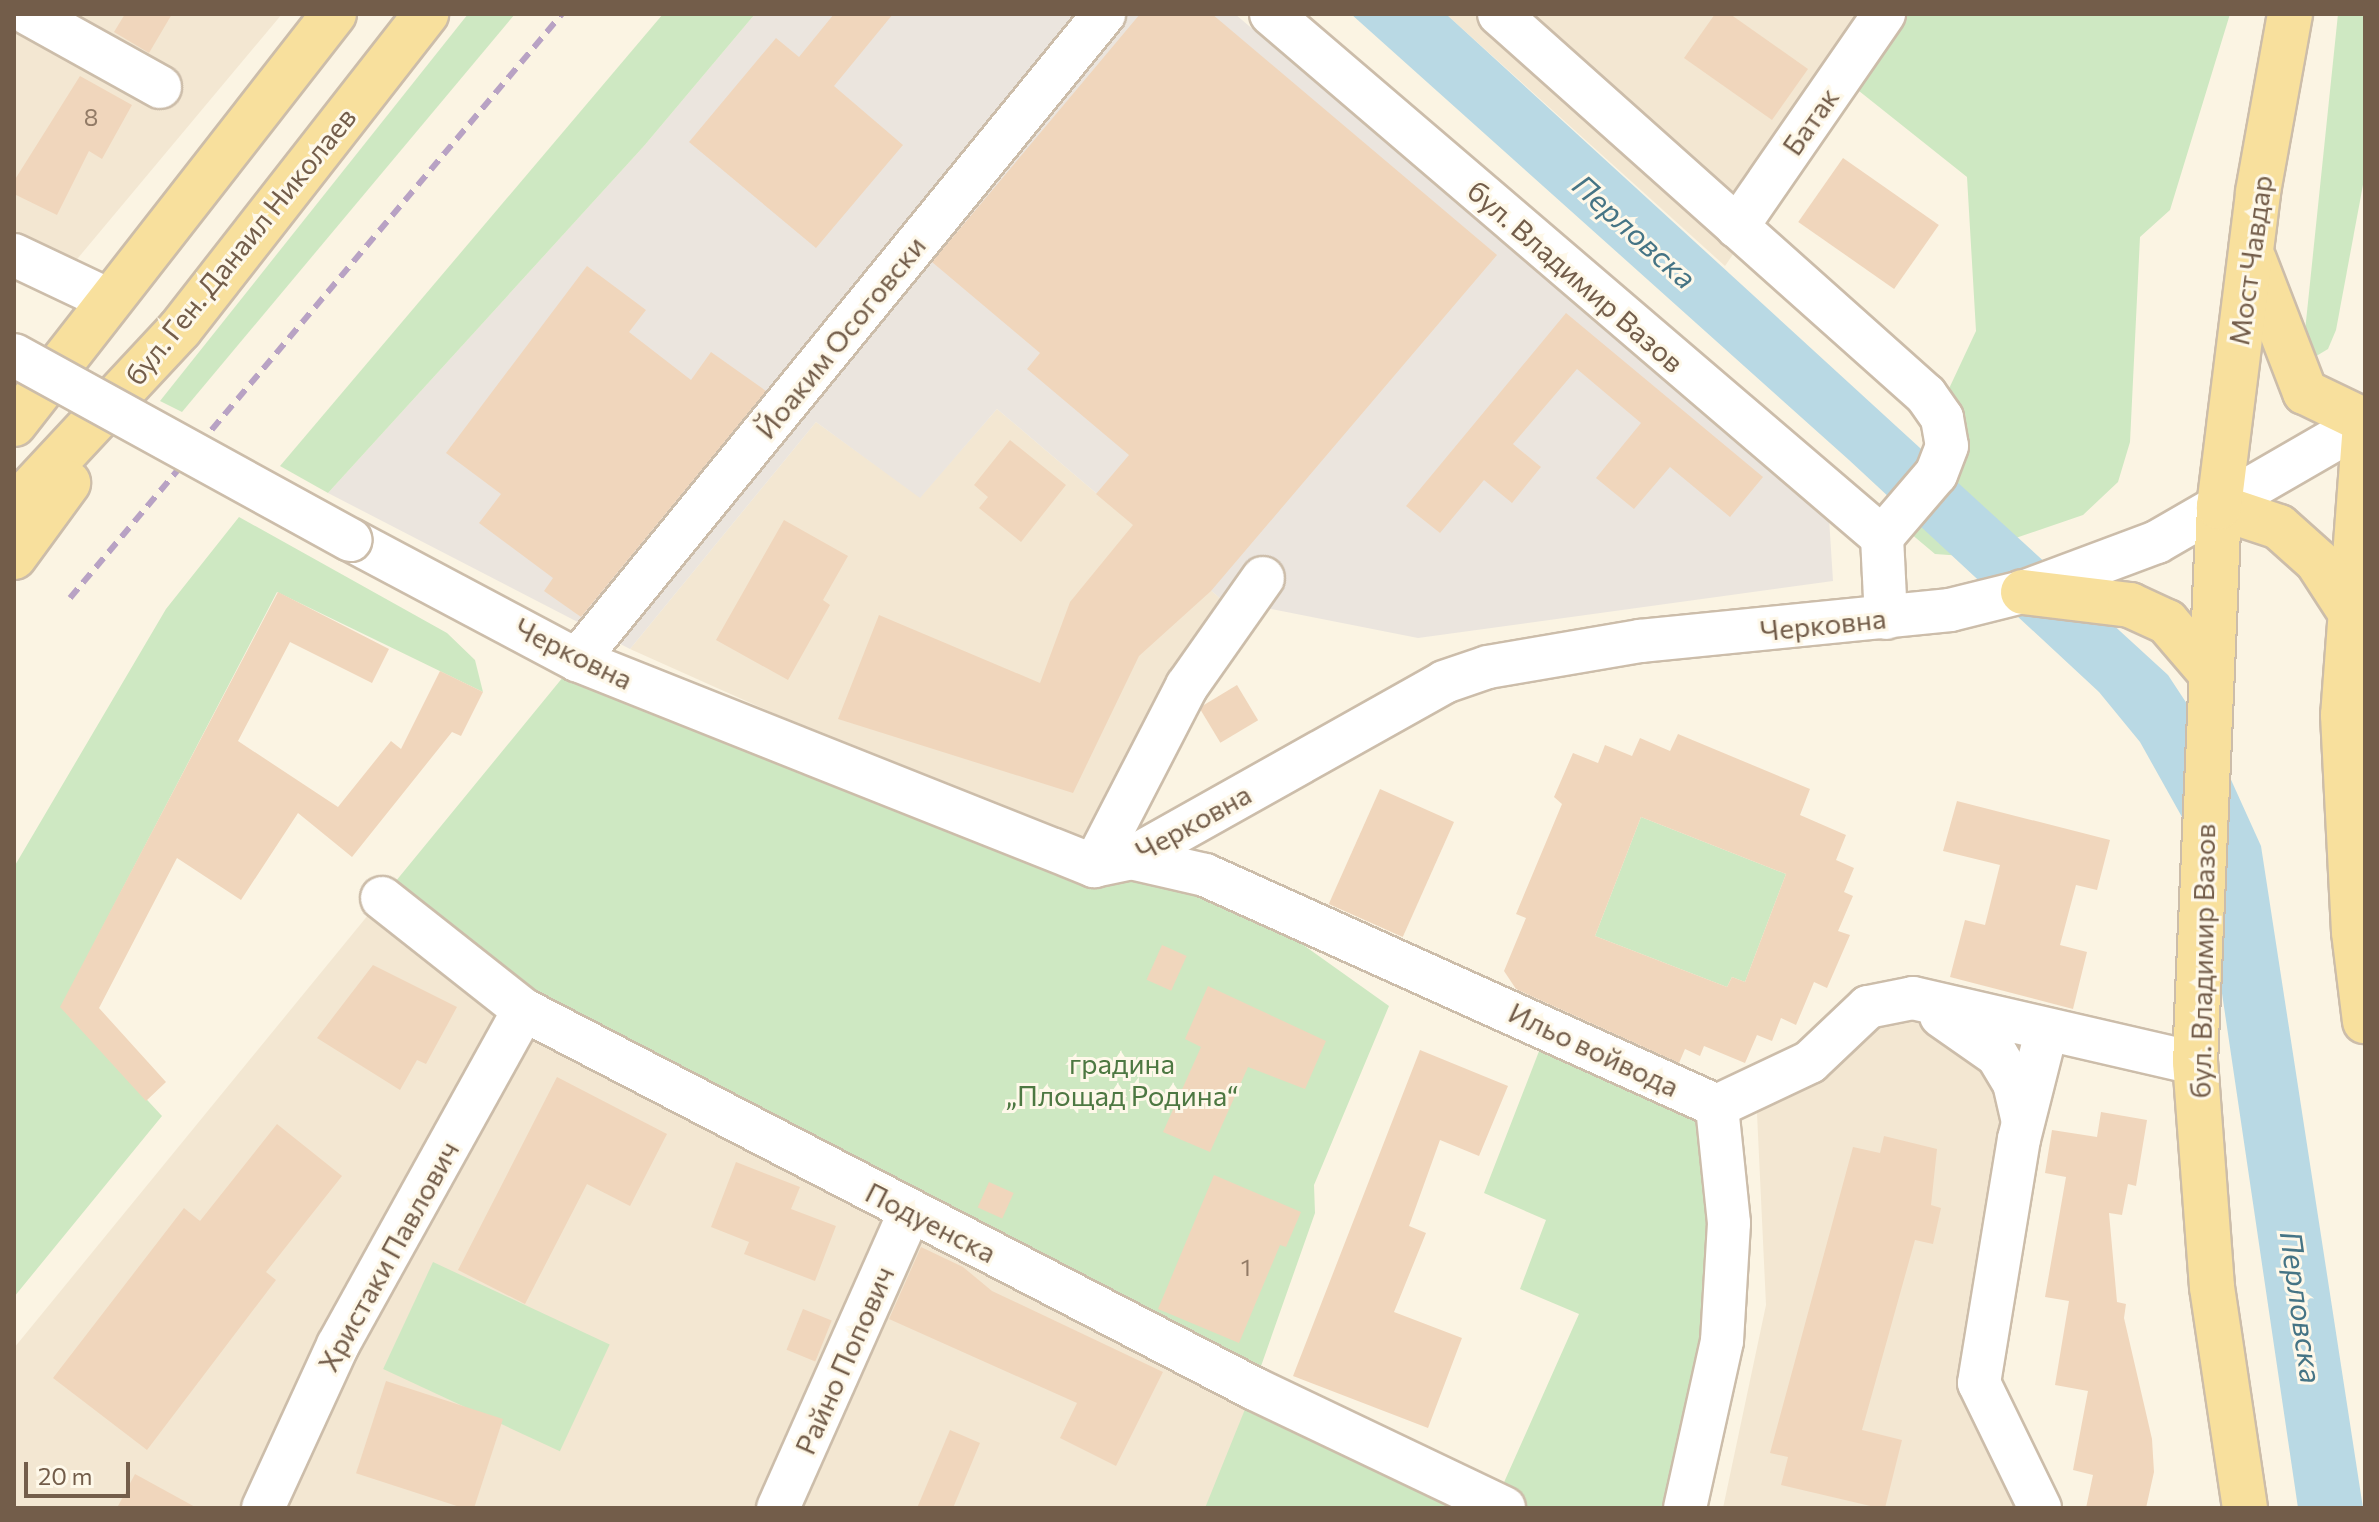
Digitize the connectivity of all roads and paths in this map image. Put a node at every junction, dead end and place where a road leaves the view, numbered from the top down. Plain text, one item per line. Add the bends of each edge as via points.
1 (29, 14) edge
2 (334, 14) edge
3 (426, 14) edge
4 (1104, 14) edge
5 (1271, 14) edge
6 (1499, 14) edge
7 (1884, 14) edge
8 (2290, 14) edge
9 (160, 87) dead end
10 (1737, 227) junction
11 (2250, 250) junction
12 (14, 255) edge
13 (115, 292) junction
14 (180, 329) junction
15 (14, 355) edge
16 (14, 385) edge
17 (2365, 422) edge
18 (14, 424) edge
19 (14, 507) edge
20 (2219, 507) junction
21 (1882, 537) junction
22 (14, 557) edge
23 (1263, 578) dead end
24 (2023, 592) junction
25 (2348, 609) junction
26 (1886, 618) junction
27 (577, 660) junction
28 (2210, 672) junction
29 (1112, 862) junction
30 (382, 898) dead end
31 (1913, 998) junction
32 (524, 1010) junction
33 (2365, 1021) edge
34 (2046, 1032) junction
35 (2195, 1063) junction
36 (1717, 1106) junction
37 (2023, 1121) junction
38 (910, 1212) junction
39 (263, 1508) edge
40 (778, 1508) edge
41 (1504, 1508) edge
42 (1685, 1508) edge
43 (2040, 1508) edge
44 (2245, 1508) edge

1 - 9 street
2 - 13 main road
3 - 14 main road, бул. Ген. Данаил Николаев
4 - 27 street, Йоаким Осоговски
5 - 21 street, бул. Владимир Вазов
6 - 10 street
7 - 10 street, Батак
8 - 11 main road, Мост Чавдар
10 - 21 street via 1926,395 1942,418 1947,446 1936,474
11 - 17 main road via 2305,392
11 - 20 main road, Мост Чавдар
12 - 13 street
13 - 16 main road
13 - 18 main road
14 - 19 main road, бул. Ген. Данаил Николаев
14 - 22 main road
15 - 27 street, Черковна, bridge
17 - 20 street, Черковна
17 - 25 main road
20 - 24 street, Черковна via 2157,542
20 - 25 main road via 2279,527 2317,561
20 - 28 main road, бул. Владимир Вазов
21 - 26 street
23 - 29 street via 1187,686
24 - 26 street, Черковна
24 - 28 main road via 2130,605 2167,622
25 - 33 main road via 2343,715 2354,932
26 - 29 street, Черковна via 1640,641 1488,667 1444,682
27 - 29 street, Черковна
28 - 35 main road, бул. Владимир Вазов
29 - 36 street, Ильо войвода via 1205,875
30 - 32 street, Подуенска
31 - 34 street
31 - 36 street via 1868,1007 1810,1062
31 - 37 street via 1997,1055 2014,1083
32 - 38 street, Подуенска
32 - 39 street, Христаки Павлович via 338,1345
34 - 35 street
34 - 37 street
35 - 44 main road, бул. Владимир Вазов via 2212,1287
36 - 42 street via 1729,1223 1722,1341
37 - 43 street via 1979,1383
38 - 40 street, Райно Попович
38 - 41 street, Подуенска

